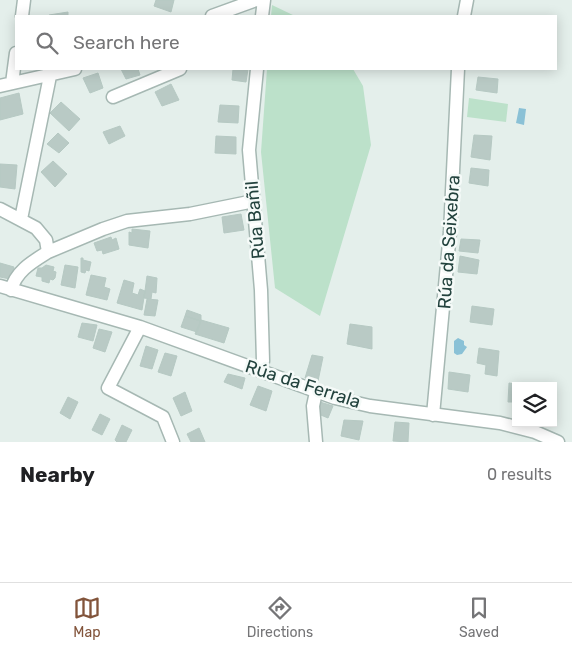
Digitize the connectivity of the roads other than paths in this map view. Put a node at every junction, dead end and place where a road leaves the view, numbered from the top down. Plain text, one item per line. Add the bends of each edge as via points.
1 (24, 0) edge
2 (256, 0) edge
3 (264, 0) edge
4 (467, 0) edge
5 (22, 15) edge
6 (215, 15) edge
7 (262, 15) edge
8 (464, 15) edge
9 (15, 56) edge
10 (71, 70) edge
11 (178, 70) edge
12 (257, 70) edge
13 (458, 70) edge
14 (50, 76) junction
15 (6, 84) edge
16 (113, 97) dead end
17 (254, 201) junction
18 (0, 209) edge
19 (21, 219) junction
20 (48, 252) junction
21 (6, 288) edge
22 (140, 327) junction
23 (260, 371) junction
24 (316, 392) junction
25 (433, 415) junction
26 (173, 442) edge
27 (316, 442) edge
28 (558, 442) edge

1 - 5 street
2 - 6 street
3 - 7 street
4 - 8 street
9 - 15 street
10 - 14 street
11 - 16 street
12 - 17 street, Rúa Bañil via 249,150
13 - 25 street, Rúa da Seixebra via 450,232
14 - 15 street
14 - 19 street
17 - 20 street via 190,214 127,221
17 - 23 street, Rúa Bañil via 261,290 263,361
18 - 19 street
19 - 20 street via 36,228 46,240
20 - 21 street via 31,262
21 - 22 street, Rúa da Ferrala
22 - 23 street, Rúa da Ferrala
22 - 26 street via 108,388 163,417
23 - 24 street, Rúa da Ferrala
24 - 25 street, Rúa da Ferrala via 370,406
24 - 27 street via 313,406
25 - 28 street, Rúa da Ferrala via 500,423

